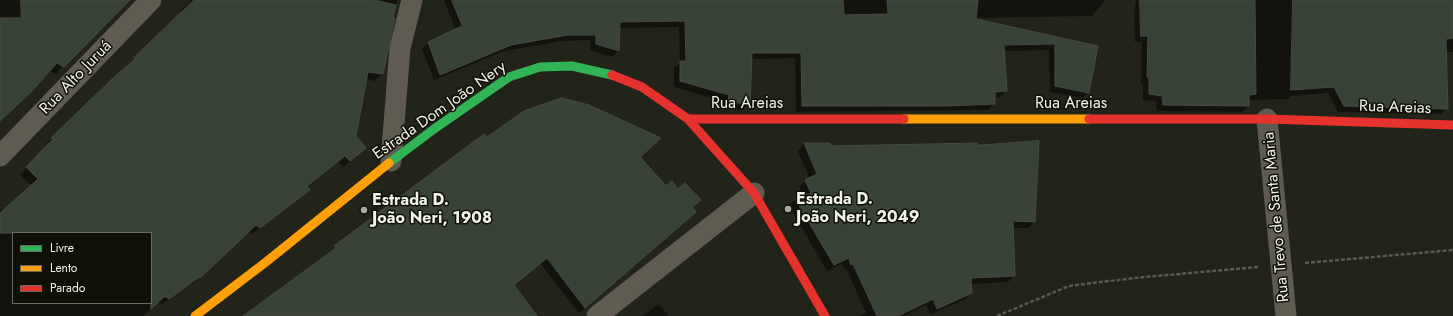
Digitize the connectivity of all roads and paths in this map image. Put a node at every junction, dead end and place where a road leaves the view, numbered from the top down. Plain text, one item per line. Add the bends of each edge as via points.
1 (151, 0) edge
2 (412, 0) edge
3 (688, 119) junction
4 (1268, 119) junction
5 (1453, 125) edge
6 (0, 156) edge
7 (391, 161) junction
8 (754, 193) junction
9 (1453, 250) edge
10 (1282, 265) junction
11 (194, 316) edge
12 (597, 316) edge
13 (825, 316) edge
14 (997, 316) edge
15 (1286, 316) edge

1 - 6 street, Rua Alto Juruá
2 - 7 street via 400,48
3 - 4 main road, Rua Areias
3 - 7 main road, Estrada Dom João Nery via 642,87 606,73 572,66 540,67 509,77
3 - 8 main road, Estrada Dom João Nery
4 - 5 main road, Rua Areias
4 - 10 street, Rua Trevo de Santa Maria
7 - 11 main road, Estrada Dom João Nery via 266,262
8 - 12 street
8 - 13 main road, Estrada Dom João Nery
9 - 10 path
10 - 14 path via 1069,286
10 - 15 street, Rua Trevo de Santa Maria

